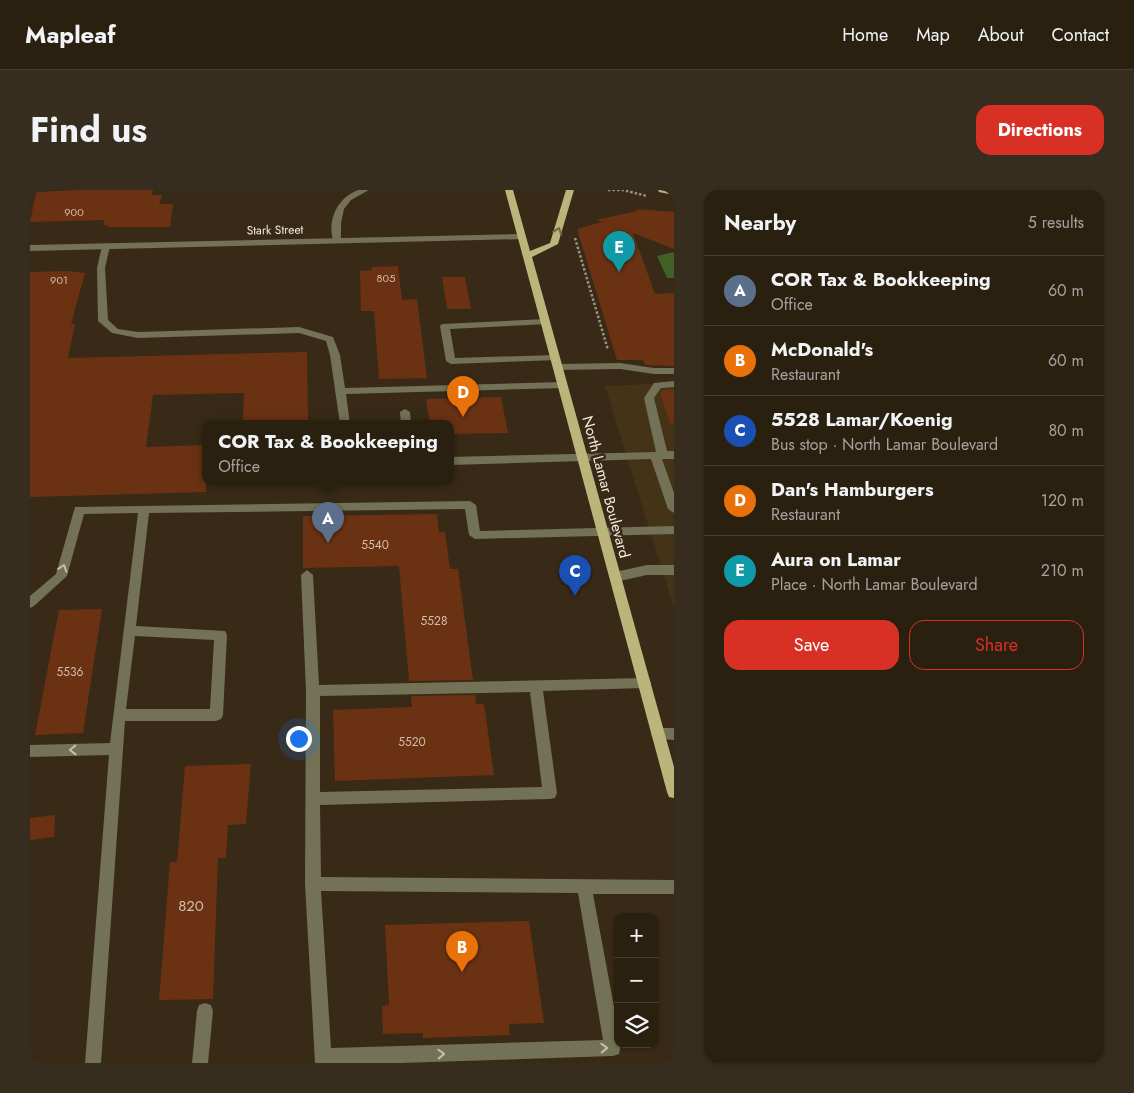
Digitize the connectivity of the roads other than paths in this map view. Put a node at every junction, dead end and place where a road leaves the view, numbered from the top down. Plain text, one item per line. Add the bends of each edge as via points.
1 (365, 190) edge
2 (509, 190) edge
3 (570, 190) edge
4 (662, 190) edge
5 (674, 193) edge
6 (521, 237) junction
7 (337, 241) junction
8 (106, 246) junction
9 (30, 248) edge
10 (528, 256) junction
11 (545, 322) junction
12 (556, 363) junction
13 (674, 371) edge
14 (674, 384) edge
15 (562, 385) junction
16 (340, 390) junction
17 (405, 412) dead end
18 (344, 420) edge
19 (406, 420) edge
20 (659, 455) junction
21 (674, 455) edge
22 (582, 457) junction
23 (454, 461) edge
24 (144, 509) junction
25 (674, 509) edge
26 (674, 530) edge
27 (602, 531) junction
28 (674, 570) edge
29 (307, 575) dead end
30 (615, 577) junction
31 (30, 603) edge
32 (129, 631) junction
33 (644, 683) junction
34 (536, 686) junction
35 (313, 691) junction
36 (119, 715) junction
37 (658, 734) junction
38 (674, 734) edge
39 (117, 749) junction
40 (30, 751) edge
41 (674, 792) edge
42 (313, 799) junction
43 (313, 884) junction
44 (584, 886) junction
45 (674, 887) edge
46 (204, 1011) dead end
47 (323, 1060) edge
48 (93, 1063) edge
49 (200, 1063) edge

1 - 7 street via 343,201 337,212
2 - 6 main road, North Lamar Boulevard
10 -> 3 main road via 554,244
4 - 5 main road
6 - 7 street, Stark Street
6 - 10 main road, North Lamar Boulevard
7 - 8 street, Stark Street
8 - 9 street, Stark Street
8 - 16 street via 102,268 104,321 115,331 138,336 299,330 317,334 330,340 336,356
10 - 11 main road, North Lamar Boulevard
11 - 12 main road, North Lamar Boulevard
11 - 12 street via 445,326 451,361
12 - 13 street
12 - 15 main road, North Lamar Boulevard
14 - 20 street via 658,385 648,398
15 - 16 street
15 - 22 main road, North Lamar Boulevard
16 - 18 street
17 - 19 street
20 - 21 street
20 - 22 street
20 - 25 street
22 - 23 street
22 - 27 main road, North Lamar Boulevard
24 - 27 street via 470,505 476,535
31 -> 24 street via 61,576 79,510
24 - 32 street
26 - 27 street
27 - 30 main road, North Lamar Boulevard
28 - 30 street via 647,570
29 - 35 street
30 - 33 main road, North Lamar Boulevard
32 - 36 street
32 - 36 street via 221,635 216,715
33 - 34 street
33 - 37 main road, North Lamar Boulevard
34 - 35 street
34 - 42 street via 550,793
35 - 42 street
36 - 39 street
37 - 38 street
37 - 41 main road, North Lamar Boulevard
39 -> 40 street
39 - 48 street
42 - 43 street
43 - 44 street
43 - 47 street
44 - 45 street
47 -> 44 street via 613,1048
46 - 49 street

